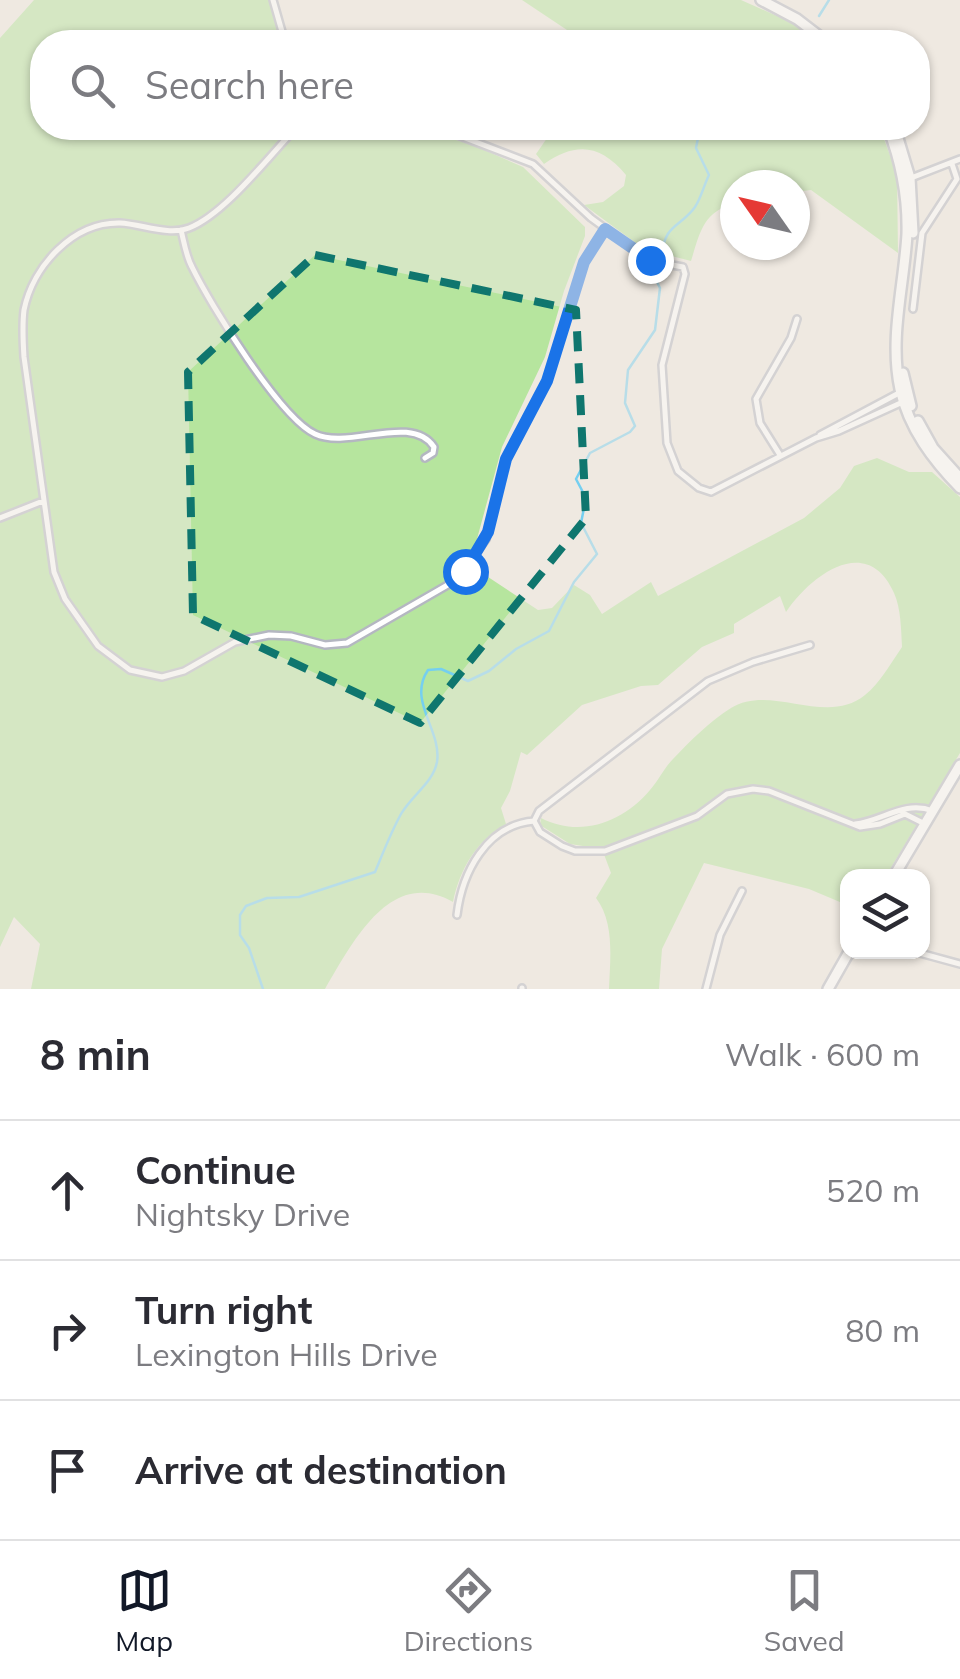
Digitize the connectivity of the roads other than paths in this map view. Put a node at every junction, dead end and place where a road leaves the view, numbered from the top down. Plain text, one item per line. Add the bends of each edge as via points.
1 (273, 0) edge
2 (760, 0) edge
3 (770, 0) edge
4 (282, 30) edge
5 (812, 30) edge
6 (818, 30) edge
7 (285, 140) edge
8 (471, 140) edge
9 (896, 140) edge
10 (960, 159) edge
11 (952, 164) junction
12 (907, 179) junction
13 (605, 229) junction
14 (181, 230) junction
15 (913, 309) dead end
16 (797, 319) dead end
17 (905, 396) junction
18 (780, 455) junction
19 (425, 458) dead end
20 (960, 478) edge
21 (960, 488) edge
22 (43, 501) junction
23 (0, 518) edge
24 (810, 645) dead end
25 (960, 765) edge
26 (932, 812) junction
27 (534, 821) junction
28 (852, 824) junction
29 (925, 824) junction
30 (898, 869) edge
31 (742, 891) dead end
32 (457, 915) dead end
33 (930, 956) edge
34 (845, 959) edge
35 (960, 964) edge
36 (706, 989) edge
37 (828, 989) edge

1 - 4 street
2 - 5 main road
3 - 6 main road
7 - 14 street via 216,212
8 - 13 street via 534,164
9 - 12 main road
10 - 11 street
11 - 12 street
11 - 15 street via 956,180 922,234
12 - 17 main road via 913,233 902,336
13 - 18 street via 655,263 685,271 662,364 667,444 678,472 710,492
13 - 22 street via 584,262 547,381 506,459 480,550 458,579 346,644 269,635 235,642 162,678 130,670 98,646 65,599
14 - 19 street via 190,265 238,346 309,431 324,437 420,435 434,446
14 - 22 street via 106,224 62,246 36,279 22,330
16 - 18 street via 756,399 760,422
17 - 18 street
17 - 20 main road via 933,448
17 - 21 main road via 925,448
22 - 23 street
24 - 27 street via 708,681 538,811
25 - 26 main road
26 - 28 street via 907,808
26 - 29 main road
27 - 28 street via 562,846 605,851 697,816 727,794 754,789
27 - 32 street via 498,835 477,856 462,884
28 - 29 street via 871,826 905,814
29 - 30 main road
31 - 36 street via 720,934
33 - 35 street
34 - 37 main road

